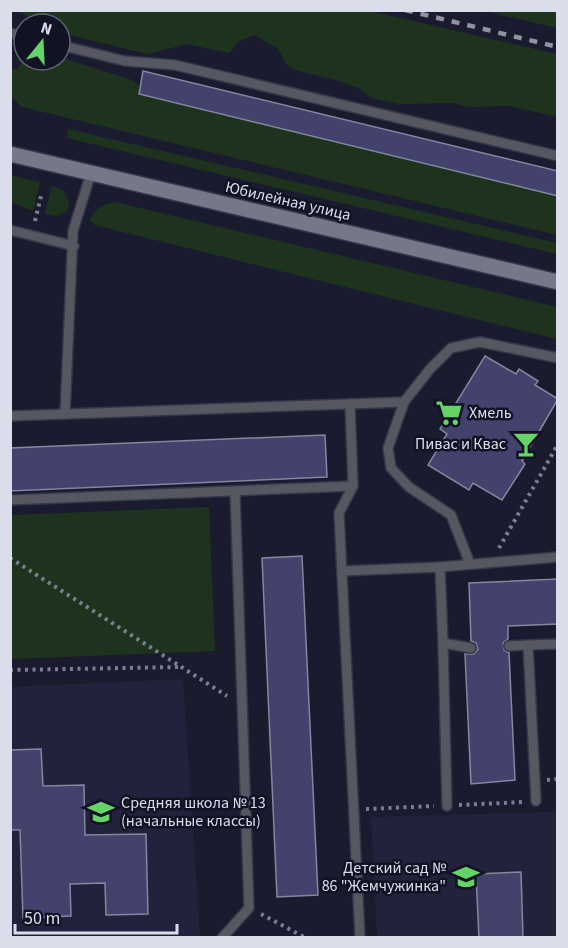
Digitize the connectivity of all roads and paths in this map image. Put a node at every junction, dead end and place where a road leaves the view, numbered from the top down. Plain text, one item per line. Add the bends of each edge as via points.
1 (72, 48) edge
2 (10, 154) edge
3 (558, 156) edge
4 (91, 173) junction
5 (42, 192) dead end
6 (34, 222) dead end
7 (10, 230) edge
8 (74, 246) junction
9 (558, 282) edge
10 (558, 358) edge
11 (404, 402) junction
12 (350, 404) junction
13 (65, 414) junction
14 (10, 416) edge
15 (558, 444) edge
16 (353, 486) junction
17 (235, 491) junction
18 (10, 500) edge
19 (558, 557) edge
20 (10, 558) edge
21 (491, 562) junction
22 (470, 564) junction
23 (440, 567) junction
24 (342, 571) junction
25 (443, 643) junction
26 (558, 644) edge
27 (528, 645) junction
28 (509, 646) dead end
29 (471, 648) dead end
30 (181, 667) junction
31 (10, 670) edge
32 (242, 706) junction
33 (536, 801) dead end
34 (447, 806) dead end
35 (249, 908) junction
36 (222, 938) edge
37 (306, 938) edge
38 (360, 938) edge

1 - 3 lane via 125,61 175,65
2 - 4 main road, Юбилейная улица
4 - 8 lane via 73,231
4 - 9 main road, Юбилейная улица
5 - 6 path
7 - 8 lane
8 - 13 lane
10 - 11 lane via 480,342 451,348
11 - 12 lane
11 - 22 lane via 388,448 392,468 409,487 451,515
12 - 13 lane
12 - 16 lane
13 - 14 lane
15 - 21 path
16 - 17 lane
16 - 24 lane via 339,513
17 - 18 lane
17 - 32 lane
19 - 21 lane
20 - 30 path
21 - 22 lane
22 - 23 lane
23 - 24 lane
23 - 25 lane
24 - 38 lane
25 - 29 lane
25 - 34 lane
26 - 27 lane
27 - 28 lane
27 - 33 lane
30 - 31 path
30 - 32 path
32 - 35 lane
35 - 36 lane
35 - 37 path

